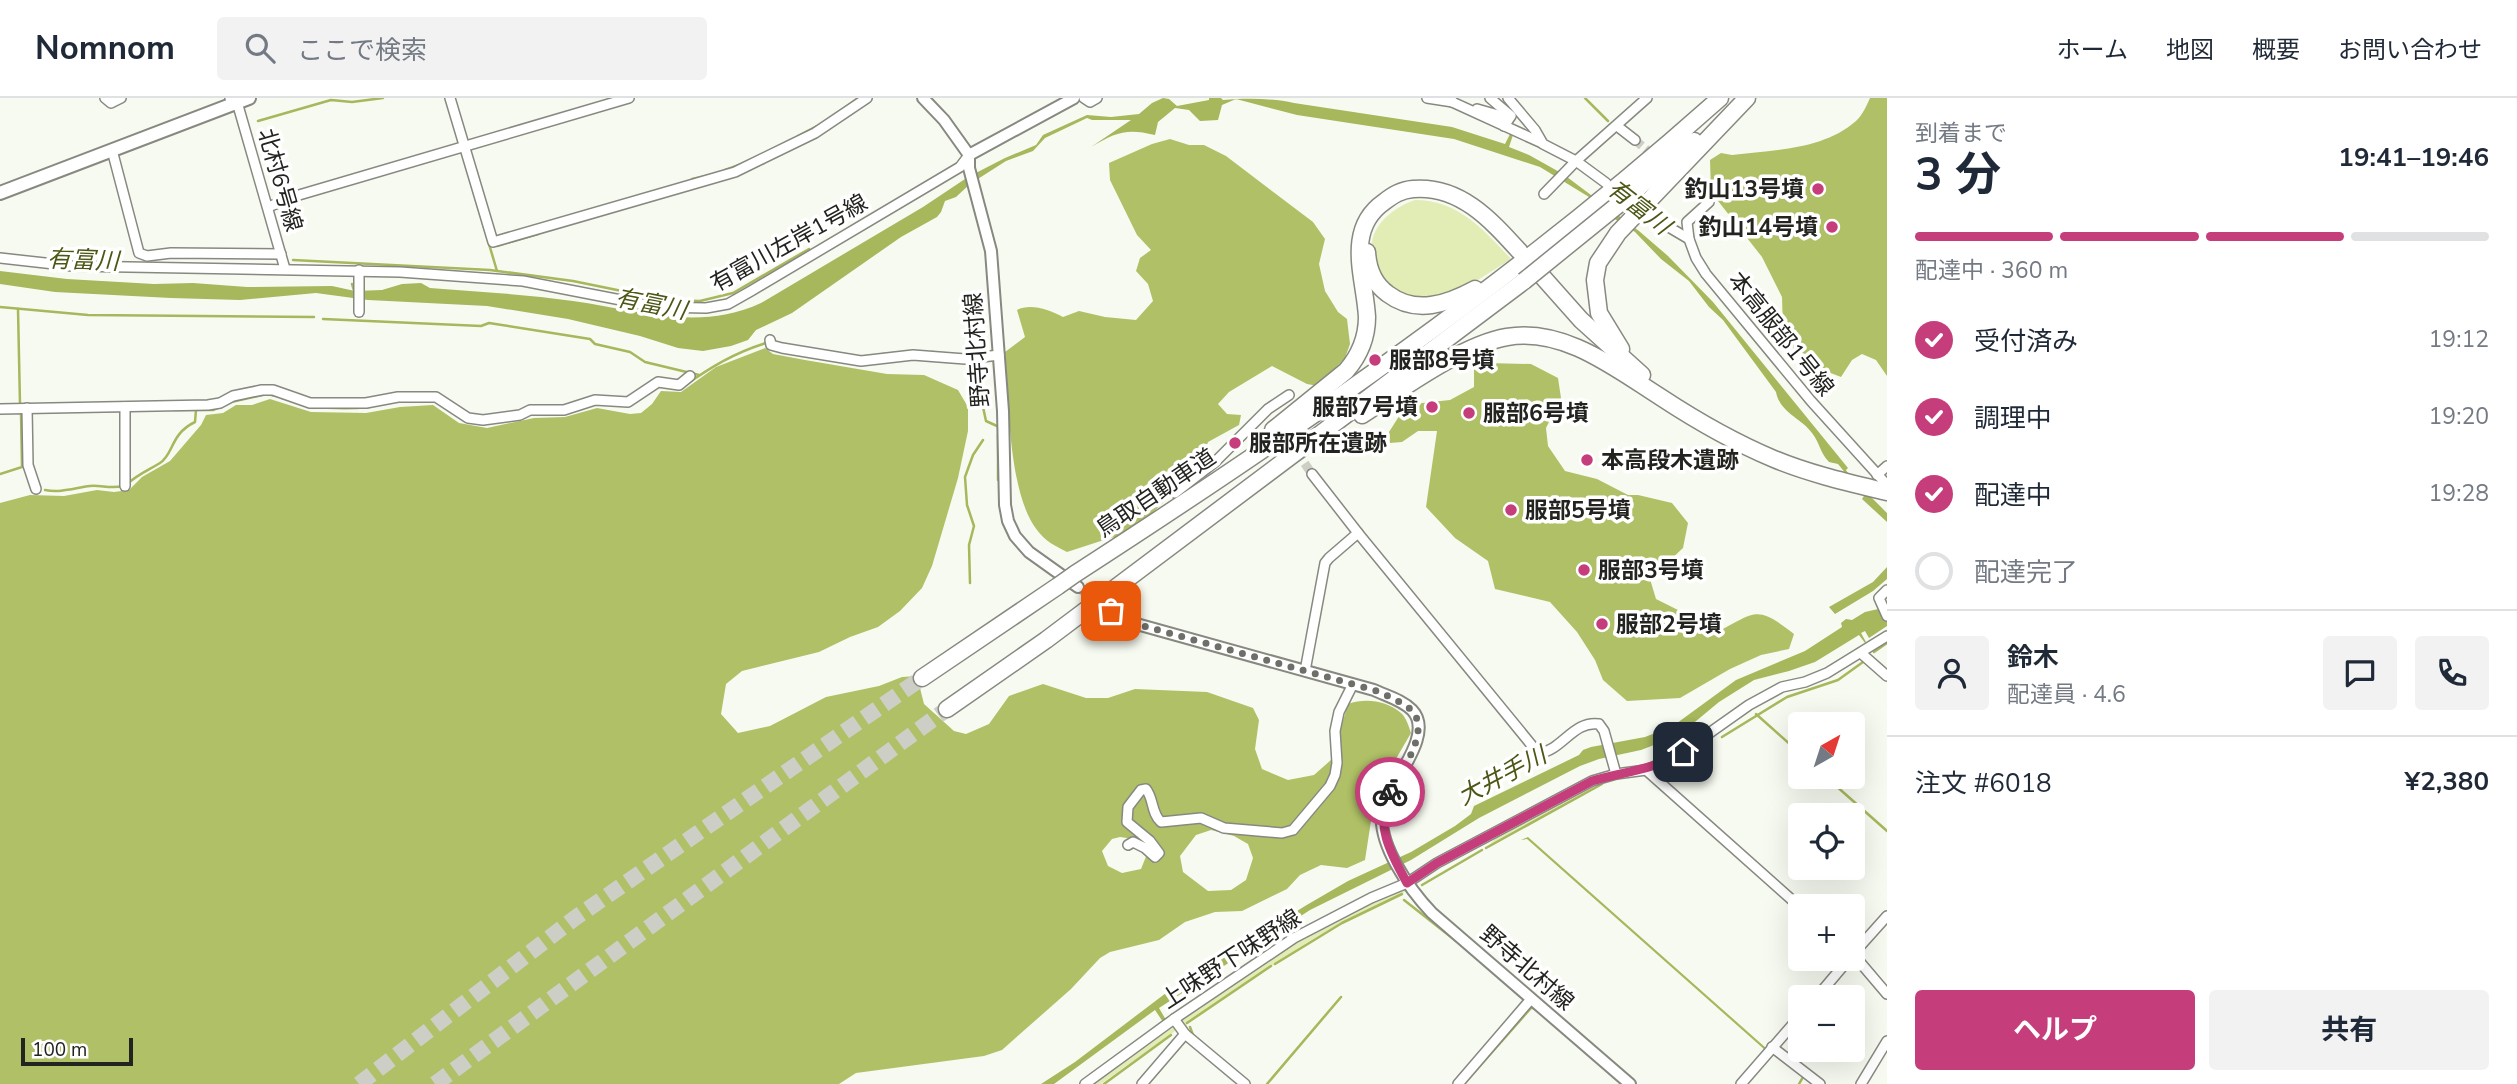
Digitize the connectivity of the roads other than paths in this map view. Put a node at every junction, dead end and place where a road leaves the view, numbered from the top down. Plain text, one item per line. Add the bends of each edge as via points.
1 (105, 98) edge
2 (121, 98) edge
3 (450, 98) edge
4 (629, 98) edge
5 (867, 98) edge
6 (923, 98) edge
7 (1074, 98) edge
8 (1084, 98) edge
9 (1097, 98) edge
10 (1427, 98) edge
11 (1490, 98) edge
12 (1508, 98) edge
13 (1647, 98) edge
14 (1720, 98) edge
15 (1739, 98) edge
16 (1747, 98) edge
17 (242, 99) edge
18 (1505, 124) junction
19 (1617, 125) junction
20 (1635, 140) tunnel mouth
21 (1543, 144) junction
22 (464, 146) junction
23 (112, 150) junction
24 (969, 155) junction
25 (1576, 161) junction
26 (1693, 189) tunnel mouth
27 (1613, 191) junction
28 (0, 192) edge
29 (1544, 194) dead end
30 (268, 207) junction
31 (1642, 213) junction
32 (1689, 239) junction
33 (1542, 246) junction
34 (281, 254) junction
35 (0, 258) edge
36 (1522, 265) junction
37 (285, 269) junction
38 (359, 272) junction
39 (359, 310) dead end
40 (770, 340) dead end
41 (999, 355) junction
42 (690, 376) dead end
43 (1630, 377) junction
44 (1668, 395) junction
45 (1289, 396) dead end
46 (125, 407) junction
47 (27, 408) junction
48 (0, 409) edge
49 (1268, 409) junction
50 (1274, 419) tunnel mouth
51 (1774, 457) junction
52 (1887, 466) edge
53 (1312, 474) tunnel mouth
54 (1264, 475) junction
55 (1884, 485) edge
56 (125, 486) dead end
57 (36, 489) dead end
58 (1175, 493) dead end
59 (1144, 530) junction
60 (1359, 533) junction
61 (1076, 581) junction
62 (1887, 590) edge
63 (1111, 611) tunnel mouth
64 (1887, 616) edge
65 (1887, 636) edge
66 (1861, 654) junction
67 (1304, 671) junction
68 (1887, 676) edge
69 (922, 678) tunnel mouth
70 (1353, 684) junction
71 (947, 709) tunnel mouth
72 (1616, 770) junction
73 (1646, 770) junction
74 (1128, 845) dead end
75 (1405, 880) junction
76 (1788, 896) edge
77 (1887, 916) edge
78 (1865, 941) edge
79 (1865, 968) edge
80 (1839, 971) edge
81 (1826, 985) edge
82 (1887, 994) edge
83 (1531, 999) junction
84 (1174, 1019) junction
85 (1788, 1029) edge
86 (1185, 1034) junction
87 (1887, 1041) edge
88 (1772, 1047) junction
89 (1085, 1084) edge
90 (1142, 1084) edge
91 (1245, 1084) edge
92 (1458, 1084) edge
93 (1630, 1084) edge
94 (1741, 1084) edge
95 (1820, 1084) edge
96 (1861, 1084) edge

1 - 2 street via 111,103
3 - 22 street
4 - 22 street
5 - 22 street via 815,133 735,172 493,242
6 - 24 street
7 - 24 street
8 - 9 street via 1090,102
10 - 18 street
11 - 18 street via 1511,116
12 - 21 street
13 - 19 street
14 - 27 highway
15 - 27 highway via 1694,142
16 - 31 highway
17 - 23 main road
17 - 30 street, 北村6号線
18 - 21 street
19 - 20 street
19 - 25 street
21 - 25 street
22 - 30 street
23 - 28 main road
23 - 34 street via 139,253
24 - 38 street, 有富川左岸1号線 via 960,167 728,304 657,307 523,281
24 - 41 street, 野寺北村線 via 991,251
25 - 27 street
25 - 29 street
26 - 32 street via 1709,202 1687,222
27 - 33 highway
27 - 36 highway, bridge
30 - 34 street, 北村6号線
31 - 32 street
31 - 44 highway via 1611,242 1598,264 1599,313 1623,351
32 - 55 street, 本高服部1号線 via 1706,274
33 - 36 highway
33 - 36 highway via 1464,295 1419,307 1398,301 1375,281 1367,255 1368,240 1373,226 1392,204 1425,195 1466,210 1491,231
34 - 37 street, 北村6号線
35 - 37 street via 72,267
36 - 43 highway
36 - 44 highway via 1623,360
36 - 54 highway, 鳥取自動車道
36 - 59 highway, 鳥取自動車道 via 1392,361
36 - 59 highway via 1490,219 1454,195 1405,189 1385,200 1372,213 1361,238 1359,268 1367,318 1363,345 1354,362 1330,387
37 - 38 street, 有富川左岸1号線
38 - 39 street
40 - 41 street via 771,345 782,348 860,361 913,355 965,359
41 - 61 street, 野寺北村線 via 1008,520 1029,552
42 - 46 street via 679,384 658,382 628,402 596,400 564,410 530,410 483,420 468,418 436,397 310,403 272,390 208,405
43 - 51 highway via 1714,428
43 - 54 highway via 1567,344 1526,335 1493,340 1430,373 1292,464
44 - 51 highway
45 - 49 street
46 - 47 street
46 - 56 street
47 - 48 street
47 - 57 street via 28,465
49 - 50 street
49 - 58 street via 1215,462
51 - 55 highway
52 - 55 street
53 - 60 street
54 - 71 highway, 鳥取自動車道
59 - 61 highway, 鳥取自動車道
60 - 67 street via 1325,564
60 - 72 street via 1539,753 1571,732 1599,724
61 - 69 highway, 鳥取自動車道, bridge via 1058,586
62 - 64 street via 1879,597
63 - 67 street via 1133,623
65 - 66 street, 上味野下味野線
66 - 68 street
66 - 73 street, 上味野下味野線 via 1827,673 1782,687 1739,711 1683,752
67 - 70 street
70 - 74 street via 1335,731 1335,775 1293,830 1224,828 1201,818 1161,822 1146,789 1128,807 1127,822 1159,853 1156,857 1133,842
70 - 75 street, 野寺北村線 via 1397,700 1417,718 1416,744 1382,809 1389,848
72 - 73 street, 上味野下味野線
72 - 75 street, 上味野下味野線
73 - 76 street
75 - 83 street, 野寺北村線 via 1432,913
75 - 84 street, 上味野下味野線 via 1294,938
77 - 78 street
79 - 82 street
80 - 81 street
83 - 92 street
83 - 93 street, 野寺北村線
84 - 86 street
84 - 89 street, 上味野下味野線
85 - 88 street
86 - 90 street
86 - 91 street
87 - 96 street
88 - 94 street
88 - 95 street

